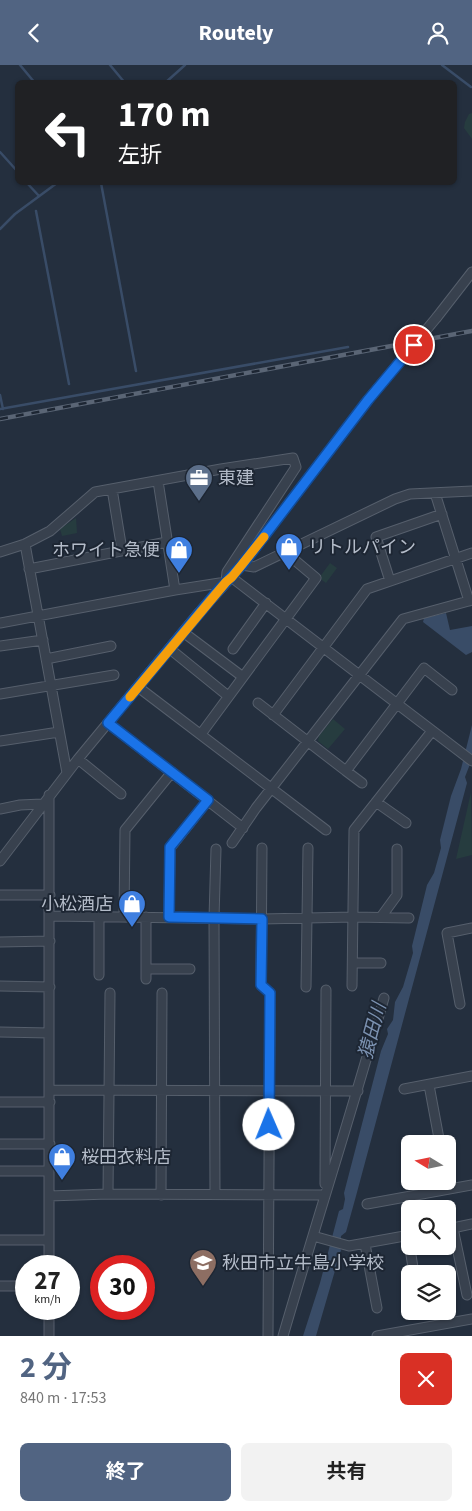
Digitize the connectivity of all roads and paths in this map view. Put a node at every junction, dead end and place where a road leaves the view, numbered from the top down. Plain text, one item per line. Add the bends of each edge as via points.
1 (472, 272) edge
2 (158, 481) junction
3 (112, 489) junction
4 (472, 491) edge
5 (435, 493) junction
6 (442, 514) junction
7 (167, 542) junction
8 (25, 544) junction
9 (122, 550) junction
10 (0, 552) edge
11 (285, 552) junction
12 (472, 553) edge
13 (455, 559) junction
14 (242, 565) junction
15 (29, 569) junction
16 (229, 580) junction
17 (390, 581) junction
18 (175, 589) junction
19 (470, 601) edge
20 (266, 603) junction
21 (38, 617) junction
22 (286, 619) junction
23 (0, 623) edge
24 (183, 632) junction
25 (43, 640) junction
26 (0, 646) edge
27 (111, 646) dead end
28 (324, 647) junction
29 (170, 649) junction
30 (232, 649) dead end
31 (46, 659) junction
32 (114, 675) dead end
33 (359, 676) junction
34 (243, 677) junction
35 (51, 686) junction
36 (138, 687) junction
37 (452, 690) dead end
38 (0, 694) edge
39 (228, 696) junction
40 (258, 703) dead end
41 (397, 705) junction
42 (273, 715) junction
43 (108, 723) junction
44 (59, 731) junction
45 (432, 731) junction
46 (201, 734) junction
47 (0, 741) edge
48 (308, 742) junction
49 (78, 759) junction
50 (472, 761) edge
51 (346, 771) junction
52 (172, 772) junction
53 (67, 773) junction
54 (362, 783) dead end
55 (272, 788) junction
56 (121, 794) dead end
57 (49, 795) junction
58 (208, 800) junction
59 (376, 802) junction
60 (42, 804) junction
61 (0, 809) edge
62 (406, 823) dead end
63 (242, 828) junction
64 (326, 830) dead end
65 (232, 843) dead end
66 (262, 848) dead end
67 (216, 849) dead end
68 (308, 849) dead end
69 (396, 849) dead end
70 (0, 861) edge
71 (0, 895) edge
72 (50, 895) junction
73 (50, 916) junction
74 (99, 916) junction
75 (124, 917) junction
76 (146, 917) junction
77 (169, 917) junction
78 (307, 917) junction
79 (353, 917) junction
80 (381, 917) junction
81 (214, 918) junction
82 (410, 918) dead end
83 (262, 919) junction
84 (472, 928) edge
85 (0, 941) edge
86 (50, 941) junction
87 (353, 963) junction
88 (381, 963) dead end
89 (146, 969) junction
90 (190, 969) dead end
91 (99, 975) dead end
92 (146, 979) dead end
93 (0, 986) edge
94 (352, 986) dead end
95 (50, 987) junction
96 (306, 987) dead end
97 (326, 990) dead end
98 (110, 993) dead end
99 (162, 993) dead end
100 (384, 998) dead end
101 (460, 1004) dead end
102 (0, 1033) edge
103 (50, 1033) junction
104 (472, 1075) edge
105 (429, 1085) junction
106 (404, 1089) dead end
107 (50, 1090) junction
108 (109, 1090) junction
109 (161, 1090) junction
110 (214, 1091) junction
111 (268, 1091) junction
112 (324, 1091) junction
113 (358, 1091) junction
114 (0, 1102) edge
115 (50, 1103) junction
116 (438, 1135) edge
117 (0, 1144) edge
118 (50, 1144) junction
119 (0, 1171) edge
120 (50, 1171) junction
121 (472, 1185) edge
122 (215, 1193) junction
123 (108, 1194) junction
124 (270, 1194) junction
125 (161, 1195) junction
126 (325, 1195) junction
127 (50, 1197) junction
128 (367, 1204) dead end
129 (472, 1224) edge
130 (456, 1227) edge
131 (313, 1236) junction
132 (401, 1237) edge
133 (0, 1240) edge
134 (49, 1240) junction
135 (365, 1244) junction
136 (456, 1252) edge
137 (50, 1255) edge
138 (0, 1286) edge
139 (15, 1286) edge
140 (467, 1295) dead end
141 (377, 1308) dead end
142 (472, 1319) edge
143 (50, 1320) edge
144 (403, 1333) edge
145 (49, 1336) edge
146 (268, 1336) edge
147 (283, 1336) edge
148 (377, 1336) edge

1 - 14 street, bridge via 368,400
2 - 3 street
2 - 7 street
2 - 16 street via 293,458 296,467 227,572
3 - 8 street via 95,492 50,531
3 - 9 street
4 - 5 street
5 - 6 street
5 - 11 street via 410,494 395,499
6 - 13 street
6 - 17 street via 376,537
7 - 9 street
7 - 18 street
8 - 10 street
8 - 15 street
9 - 15 street
11 - 14 street via 254,567
11 - 22 street via 316,578
12 - 13 street
13 - 17 street
13 - 19 street
14 - 16 street
15 - 21 street
16 - 18 street
16 - 20 street
16 - 24 street
17 - 28 street via 367,589
18 - 21 street
19 - 33 street via 403,619
20 - 22 street
20 - 30 street
21 - 23 street
21 - 25 street
22 - 28 street
22 - 34 street
24 - 29 street
24 - 34 street
25 - 26 street
25 - 31 street
27 - 31 street
28 - 33 street
28 - 42 street
29 - 36 street
29 - 39 street
31 - 35 street
32 - 35 street
33 - 41 street
33 - 48 street
34 - 39 street
35 - 38 street
35 - 44 street
36 - 43 street
36 - 46 street
37 - 41 street via 424,668
39 - 46 street
40 - 42 street
41 - 45 street
41 - 51 street
42 - 48 street
43 - 49 street
43 - 52 street
44 - 47 street
44 - 53 street
45 - 50 street
45 - 59 street
46 - 55 street
48 - 51 street
48 - 55 street
49 - 53 street
49 - 56 street
51 - 54 street
52 - 58 street
52 - 75 street via 125,830
53 - 57 street
55 - 63 street
55 - 64 street
57 - 60 street
57 - 72 street
58 - 63 street
58 - 77 street via 170,847
59 - 62 street
59 - 79 street via 354,830
60 - 61 street
60 - 70 street
63 - 65 street
66 - 83 street
67 - 81 street
68 - 78 street
69 - 80 street via 397,895
71 - 72 street
72 - 73 street
73 - 74 street
73 - 86 street
74 - 75 street
74 - 91 street
75 - 76 street
76 - 77 street
76 - 89 street
77 - 81 street
78 - 79 street
78 - 83 street
78 - 96 street
79 - 80 street
79 - 87 street
80 - 82 street
81 - 83 street
81 - 110 street
83 - 111 street via 261,985 270,993
84 - 101 street via 447,933
85 - 86 street
86 - 95 street
87 - 88 street
87 - 94 street
89 - 90 street
89 - 92 street
93 - 95 street
95 - 103 street
97 - 112 street
98 - 108 street
99 - 109 street
100 - 113 street
102 - 103 street
103 - 107 street
104 - 105 street
105 - 106 street
105 - 116 street
107 - 108 street
107 - 115 street
108 - 109 street
108 - 123 street
109 - 110 street
109 - 125 street
110 - 111 street
110 - 122 street
111 - 112 street
111 - 124 street
112 - 113 street
112 - 126 street
113 - 126 street
114 - 115 street
115 - 118 street
117 - 118 street
118 - 120 street
119 - 120 street
120 - 127 street
121 - 128 street
122 - 124 street
122 - 125 street
123 - 125 street
123 - 127 street
124 - 126 street
124 - 146 street
126 - 131 street
127 - 134 street
129 - 130 street
131 - 135 street via 346,1246
131 - 147 street
132 - 135 street
133 - 134 street
134 - 137 street
135 - 141 street
136 - 140 street
138 - 139 street
142 - 144 street
143 - 145 street
144 - 148 street

